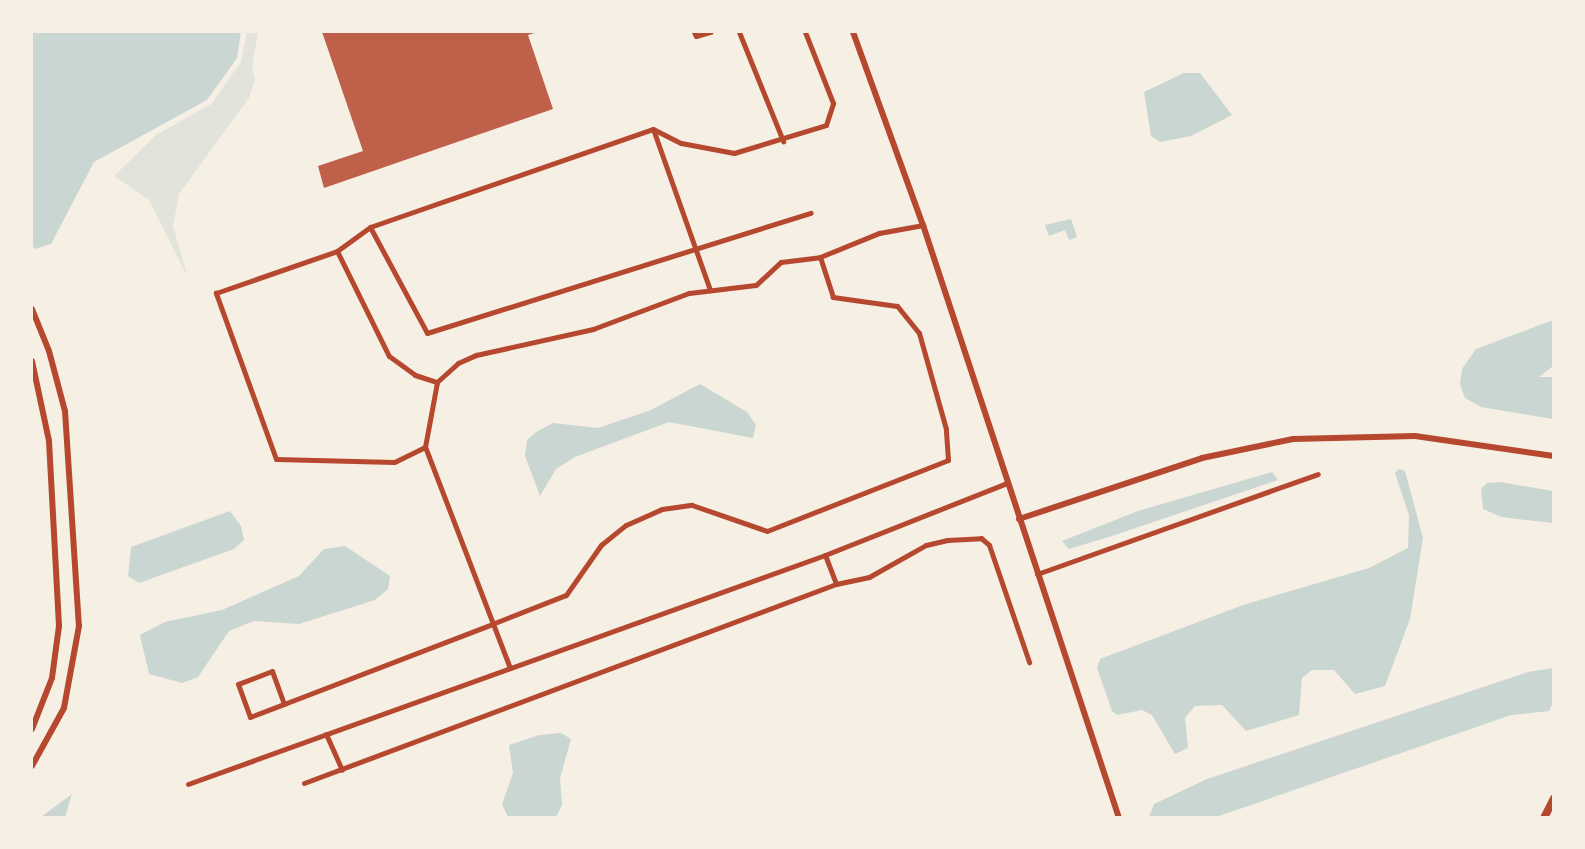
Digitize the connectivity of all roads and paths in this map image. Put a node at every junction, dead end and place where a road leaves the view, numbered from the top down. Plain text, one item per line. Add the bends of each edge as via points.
1 (694, 32) edge
2 (710, 32) edge
3 (739, 32) edge
4 (805, 32) edge
5 (852, 32) edge
6 (653, 129) junction
7 (783, 141) junction
8 (811, 213) dead end
9 (923, 225) junction
10 (370, 227) junction
11 (697, 250) junction
12 (337, 251) junction
13 (820, 257) junction
14 (710, 290) junction
15 (32, 309) edge
16 (32, 361) edge
17 (437, 382) junction
18 (425, 447) junction
19 (1553, 456) edge
20 (1318, 474) dead end
21 (1007, 483) junction
22 (1019, 519) junction
23 (825, 555) junction
24 (1037, 574) junction
25 (836, 583) junction
26 (492, 624) junction
27 (1028, 662) dead end
28 (510, 668) junction
29 (284, 704) junction
30 (32, 729) edge
31 (326, 734) junction
32 (32, 766) edge
33 (342, 770) junction
34 (304, 783) dead end
35 (188, 784) dead end
36 (1553, 798) edge
37 (1119, 817) edge
38 (1544, 817) edge

1 - 2 street via 696,36
3 - 7 street
4 - 7 street via 833,103 826,125
5 - 9 street
6 - 7 street via 681,142 734,153
6 - 10 street
6 - 11 street
8 - 11 street
9 - 13 street via 879,233
9 - 21 street
10 - 11 street via 428,333
10 - 12 street
11 - 14 street
12 - 17 street via 389,356 415,375
12 - 18 street via 216,293 276,460 394,462
13 - 14 street via 781,262 756,285
13 - 26 street via 832,298 897,306 919,333 946,429 948,460 767,531 692,505 662,509 626,525 601,545 566,595
14 - 17 street via 689,293 593,328 476,355 458,363
15 - 32 street via 50,351 65,411 79,626 64,708
16 - 30 street via 49,441 59,626 52,678
17 - 18 street
18 - 26 street
19 - 22 street via 1415,436 1293,439 1202,458
20 - 24 street
21 - 22 street
21 - 23 street
22 - 24 street
23 - 25 street
23 - 28 street
24 - 37 street
25 - 27 street via 869,577 926,545 981,538 989,545
25 - 33 street
26 - 28 street
26 - 29 street
28 - 31 street
29 - 29 street via 250,717 238,684 272,671
31 - 33 street
31 - 35 street
33 - 34 street
36 - 38 main road

